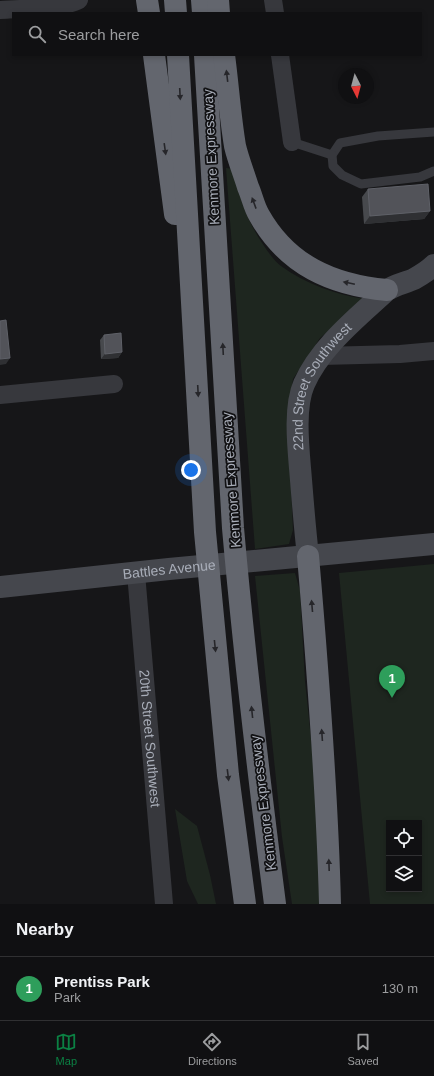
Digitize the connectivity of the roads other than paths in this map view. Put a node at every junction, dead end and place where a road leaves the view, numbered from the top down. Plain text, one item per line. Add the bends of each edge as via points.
1 (79, 0) edge
2 (147, 0) edge
3 (175, 0) edge
4 (202, 0) edge
5 (218, 0) edge
6 (273, 0) edge
7 (0, 10) edge
8 (148, 12) edge
9 (176, 12) edge
10 (203, 12) edge
11 (219, 12) edge
12 (275, 12) edge
13 (154, 56) edge
14 (178, 56) edge
15 (205, 56) edge
16 (224, 56) edge
17 (280, 56) edge
18 (434, 132) edge
19 (292, 142) joint
20 (332, 156) junction
21 (434, 171) edge
22 (434, 265) edge
23 (388, 290) junction
24 (434, 351) edge
25 (321, 356) junction
26 (197, 369) junction
27 (114, 384) dead end
28 (0, 395) edge
29 (434, 544) edge
30 (308, 556) junction
31 (136, 572) junction
32 (0, 587) edge
33 (164, 904) edge
34 (245, 904) edge
35 (275, 904) edge
36 (330, 904) edge

1 - 7 street via 58,5
2 - 8 highway
3 - 9 highway
4 - 10 highway
5 - 11 highway
6 - 12 street
13 -> 26 highway
14 -> 26 highway, Kenmore Expressway
35 -> 15 highway, Kenmore Expressway via 258,771 233,528
23 -> 16 highway via 334,280 310,269 289,254 273,236 258,214 236,147
17 - 19 street
18 - 20 lane via 378,136 340,143
19 - 20 lane
20 - 21 lane via 333,166 342,175 362,184 420,177
22 - 23 street, 22nd Street Southwest
23 - 25 street, 22nd Street Southwest via 361,312
24 - 25 street
25 - 30 street, 22nd Street Southwest via 303,385 298,404 298,441
26 -> 34 highway, Kenmore Expressway via 211,607 228,775
27 - 28 street
29 - 30 street, Battles Avenue
30 - 31 street, Battles Avenue
36 -> 30 highway via 323,757
31 - 32 street, Battles Avenue
31 - 33 street, 20th Street Southwest

